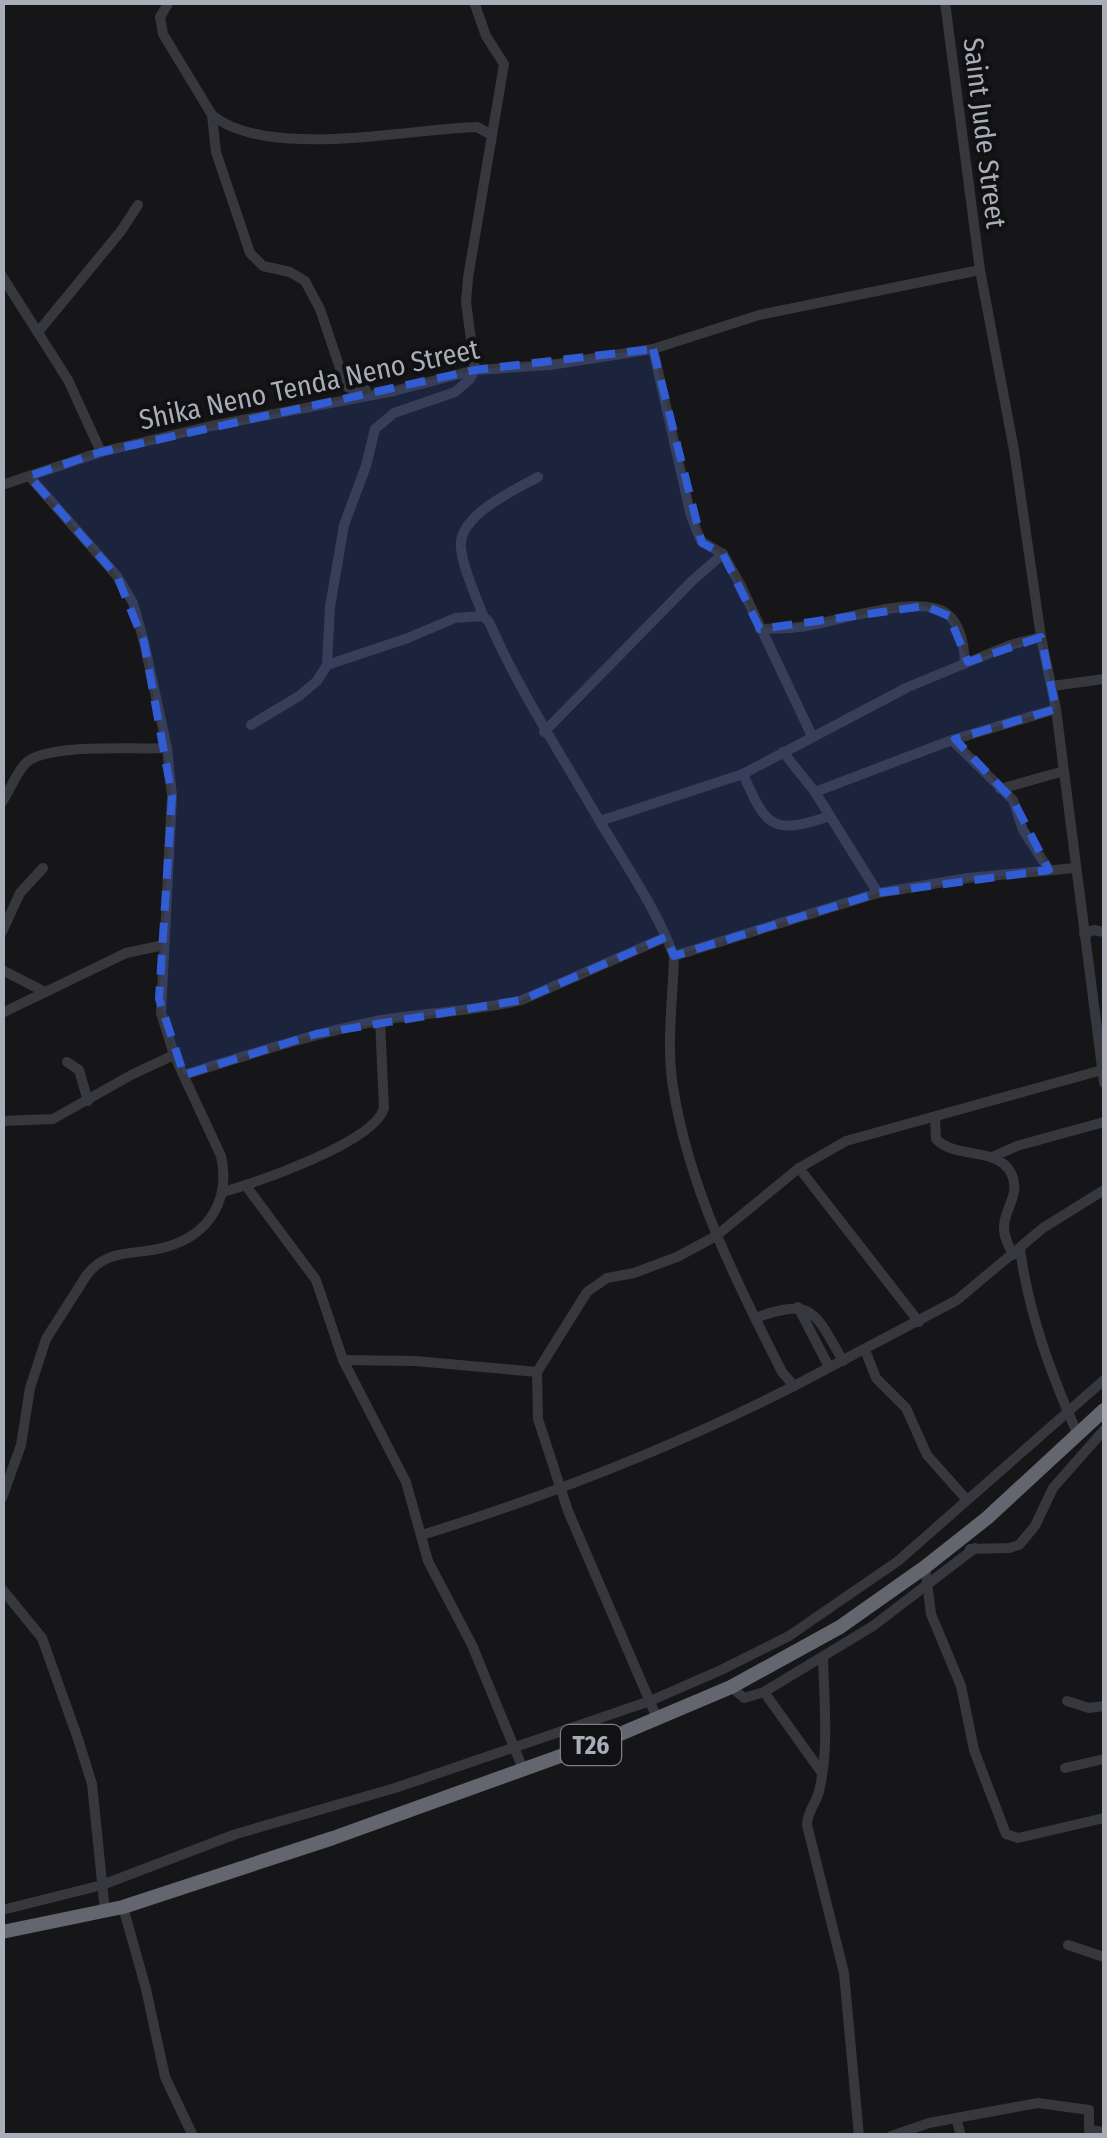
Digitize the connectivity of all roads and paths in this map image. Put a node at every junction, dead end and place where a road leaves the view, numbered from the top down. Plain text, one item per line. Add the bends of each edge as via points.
1 (169, 2) edge
2 (474, 2) edge
3 (946, 2) edge
4 (212, 114) junction
5 (490, 134) junction
6 (138, 205) dead end
7 (980, 270) junction
8 (2, 276) edge
9 (38, 332) junction
10 (654, 349) junction
11 (474, 368) junction
12 (101, 452) junction
13 (29, 476) junction
14 (538, 476) dead end
15 (2, 485) edge
16 (723, 554) junction
17 (483, 616) junction
18 (760, 629) junction
19 (1041, 637) junction
20 (965, 663) junction
21 (327, 665) junction
22 (1104, 679) edge
23 (1052, 686) junction
24 (1056, 709) junction
25 (252, 725) dead end
26 (544, 732) junction
27 (812, 736) junction
28 (952, 740) junction
29 (167, 748) junction
30 (783, 752) junction
31 (1064, 771) junction
32 (743, 774) junction
33 (1000, 789) junction
34 (815, 792) junction
35 (2, 802) edge
36 (830, 816) junction
37 (600, 821) junction
38 (43, 868) dead end
39 (1075, 868) junction
40 (1049, 870) junction
41 (878, 893) junction
42 (2, 932) edge
43 (1104, 932) edge
44 (1084, 934) junction
45 (666, 937) junction
46 (164, 944) junction
47 (674, 956) junction
48 (2, 970) edge
49 (43, 991) junction
50 (2, 1013) edge
51 (380, 1020) junction
52 (174, 1055) junction
53 (68, 1062) dead end
54 (1102, 1070) edge
55 (184, 1075) junction
56 (1104, 1082) edge
57 (88, 1101) junction
58 (934, 1117) junction
59 (2, 1121) edge
60 (1104, 1122) edge
61 (992, 1157) junction
62 (799, 1168) junction
63 (246, 1186) junction
64 (1104, 1190) edge
65 (224, 1192) junction
66 (716, 1236) junction
67 (1016, 1252) junction
68 (798, 1307) junction
69 (755, 1318) junction
70 (919, 1322) junction
71 (865, 1350) junction
72 (343, 1360) junction
73 (843, 1361) junction
74 (829, 1368) junction
75 (537, 1372) junction
76 (1104, 1380) edge
77 (794, 1386) junction
78 (1068, 1413) junction
79 (1102, 1422) edge
80 (1078, 1435) junction
81 (560, 1490) junction
82 (2, 1498) edge
83 (967, 1500) junction
84 (422, 1535) junction
85 (975, 1548) junction
86 (949, 1549) junction
87 (925, 1567) junction
88 (926, 1585) junction
89 (2, 1589) edge
90 (823, 1657) junction
91 (730, 1687) junction
92 (764, 1692) junction
93 (1068, 1700) dead end
94 (650, 1701) junction
95 (1104, 1706) edge
96 (657, 1718) junction
97 (514, 1745) junction
98 (1104, 1759) edge
99 (1065, 1768) dead end
100 (523, 1769) junction
101 (822, 1773) junction
102 (1104, 1818) edge
103 (102, 1884) junction
104 (123, 1907) junction
105 (2, 1910) edge
106 (105, 1911) junction
107 (2, 1932) edge
108 (1068, 1944) dead end
109 (1104, 1956) edge
110 (956, 2118) junction
111 (1104, 2132) edge
112 (855, 2134) edge
113 (194, 2136) edge
114 (891, 2136) edge
115 (961, 2136) edge

1 - 4 street via 160,17 163,34
2 - 5 street via 504,64
3 - 7 street, Saint Jude Street
4 - 5 street via 242,133 288,138 477,126
4 - 11 street via 216,152 250,253 264,266 305,281 350,390
5 - 11 street via 466,302
6 - 9 street
7 - 10 street, Shika Neno Tenda Neno Street via 759,315
7 - 19 street, Saint Jude Street
8 - 9 street
9 - 12 street
10 - 11 street, Shika Neno Tenda Neno Street
10 - 16 street via 691,516 701,541
11 - 12 street, Shika Neno Tenda Neno Street
11 - 21 street via 455,392 394,413 375,430 344,525
12 - 13 street, Shika Neno Tenda Neno Street
13 - 15 street, Shika Neno Tenda Neno Street
13 - 29 street via 126,590
14 - 17 street via 496,499 462,534
16 - 18 street
16 - 26 street
17 - 21 street via 455,618
17 - 26 street
18 - 20 street via 925,606 950,616
18 - 27 street
19 - 20 street
19 - 23 street, Saint Jude Street
20 - 27 street
21 - 25 street via 299,696
22 - 23 street
23 - 24 street, Saint Jude Street
24 - 28 street
24 - 31 street, Saint Jude Street
26 - 37 street
27 - 30 street
28 - 33 street
28 - 34 street
29 - 35 street via 32,758
29 - 46 street via 172,820
30 - 32 street
30 - 34 street
31 - 33 street
31 - 39 street, Saint Jude Street
32 - 36 street via 770,823
32 - 37 street
33 - 40 street via 1013,800
34 - 36 street
36 - 41 street
37 - 45 street
38 - 42 street via 20,894
39 - 40 street
39 - 44 street, Saint Jude Street
40 - 41 street
41 - 47 street
43 - 44 street
44 - 54 street, Saint Jude Street
45 - 47 street
45 - 51 street via 522,1000
46 - 49 street via 138,948
46 - 52 street via 159,1000
47 - 66 street via 672,1085
48 - 49 street
49 - 50 street
51 - 55 street
51 - 63 street via 381,1118 364,1134
52 - 55 street
52 - 57 street
53 - 57 street via 79,1070
54 - 56 street, Saint Jude Street
54 - 58 street
55 - 65 street via 221,1156
57 - 59 street via 52,1119
58 - 61 street via 943,1146
58 - 62 street via 857,1136
60 - 61 street
61 - 67 street via 1015,1182 1004,1224
62 - 66 street
62 - 70 street
63 - 65 street
63 - 72 street via 316,1280
64 - 67 street
65 - 82 street via 212,1218 183,1241 114,1255 86,1276 46,1339
66 - 69 street
66 - 75 street via 597,1283
67 - 70 street
67 - 78 street
68 - 69 street
68 - 73 street via 820,1322
68 - 74 street
69 - 77 street
70 - 71 street
71 - 73 street
71 - 83 street via 876,1378 906,1408 927,1455
72 - 75 street
72 - 84 street via 406,1482
73 - 74 street
74 - 77 street
75 - 81 street via 538,1419
76 - 78 street
77 - 81 street
78 - 80 street
78 - 83 street
79 - 80 highway, T26
79 - 85 street via 1019,1545
80 - 86 highway, T26
81 - 84 street
81 - 94 street
83 - 94 street via 898,1561 788,1636
84 - 97 street via 428,1562
85 - 86 street
85 - 88 street
86 - 87 highway, T26
87 - 88 street
87 - 91 highway, T26 via 840,1627
88 - 90 street
88 - 102 street via 1006,1834 1018,1838
89 - 103 street via 42,1638 56,1672 92,1784
90 - 92 street
90 - 101 street
91 - 92 street via 744,1698
91 - 96 highway, T26
92 - 101 street
93 - 95 street
94 - 96 street
94 - 97 street
96 - 100 highway, T26
97 - 100 street
97 - 103 street
98 - 99 street
100 - 104 highway, T26
101 - 112 street via 807,1825 844,1972
103 - 105 street
103 - 106 street
104 - 106 highway, T26
104 - 113 street via 165,2077
106 - 107 highway, T26
108 - 109 street
110 - 111 street via 1052,2102 1089,2110 1089,2130
110 - 114 street
110 - 115 street

